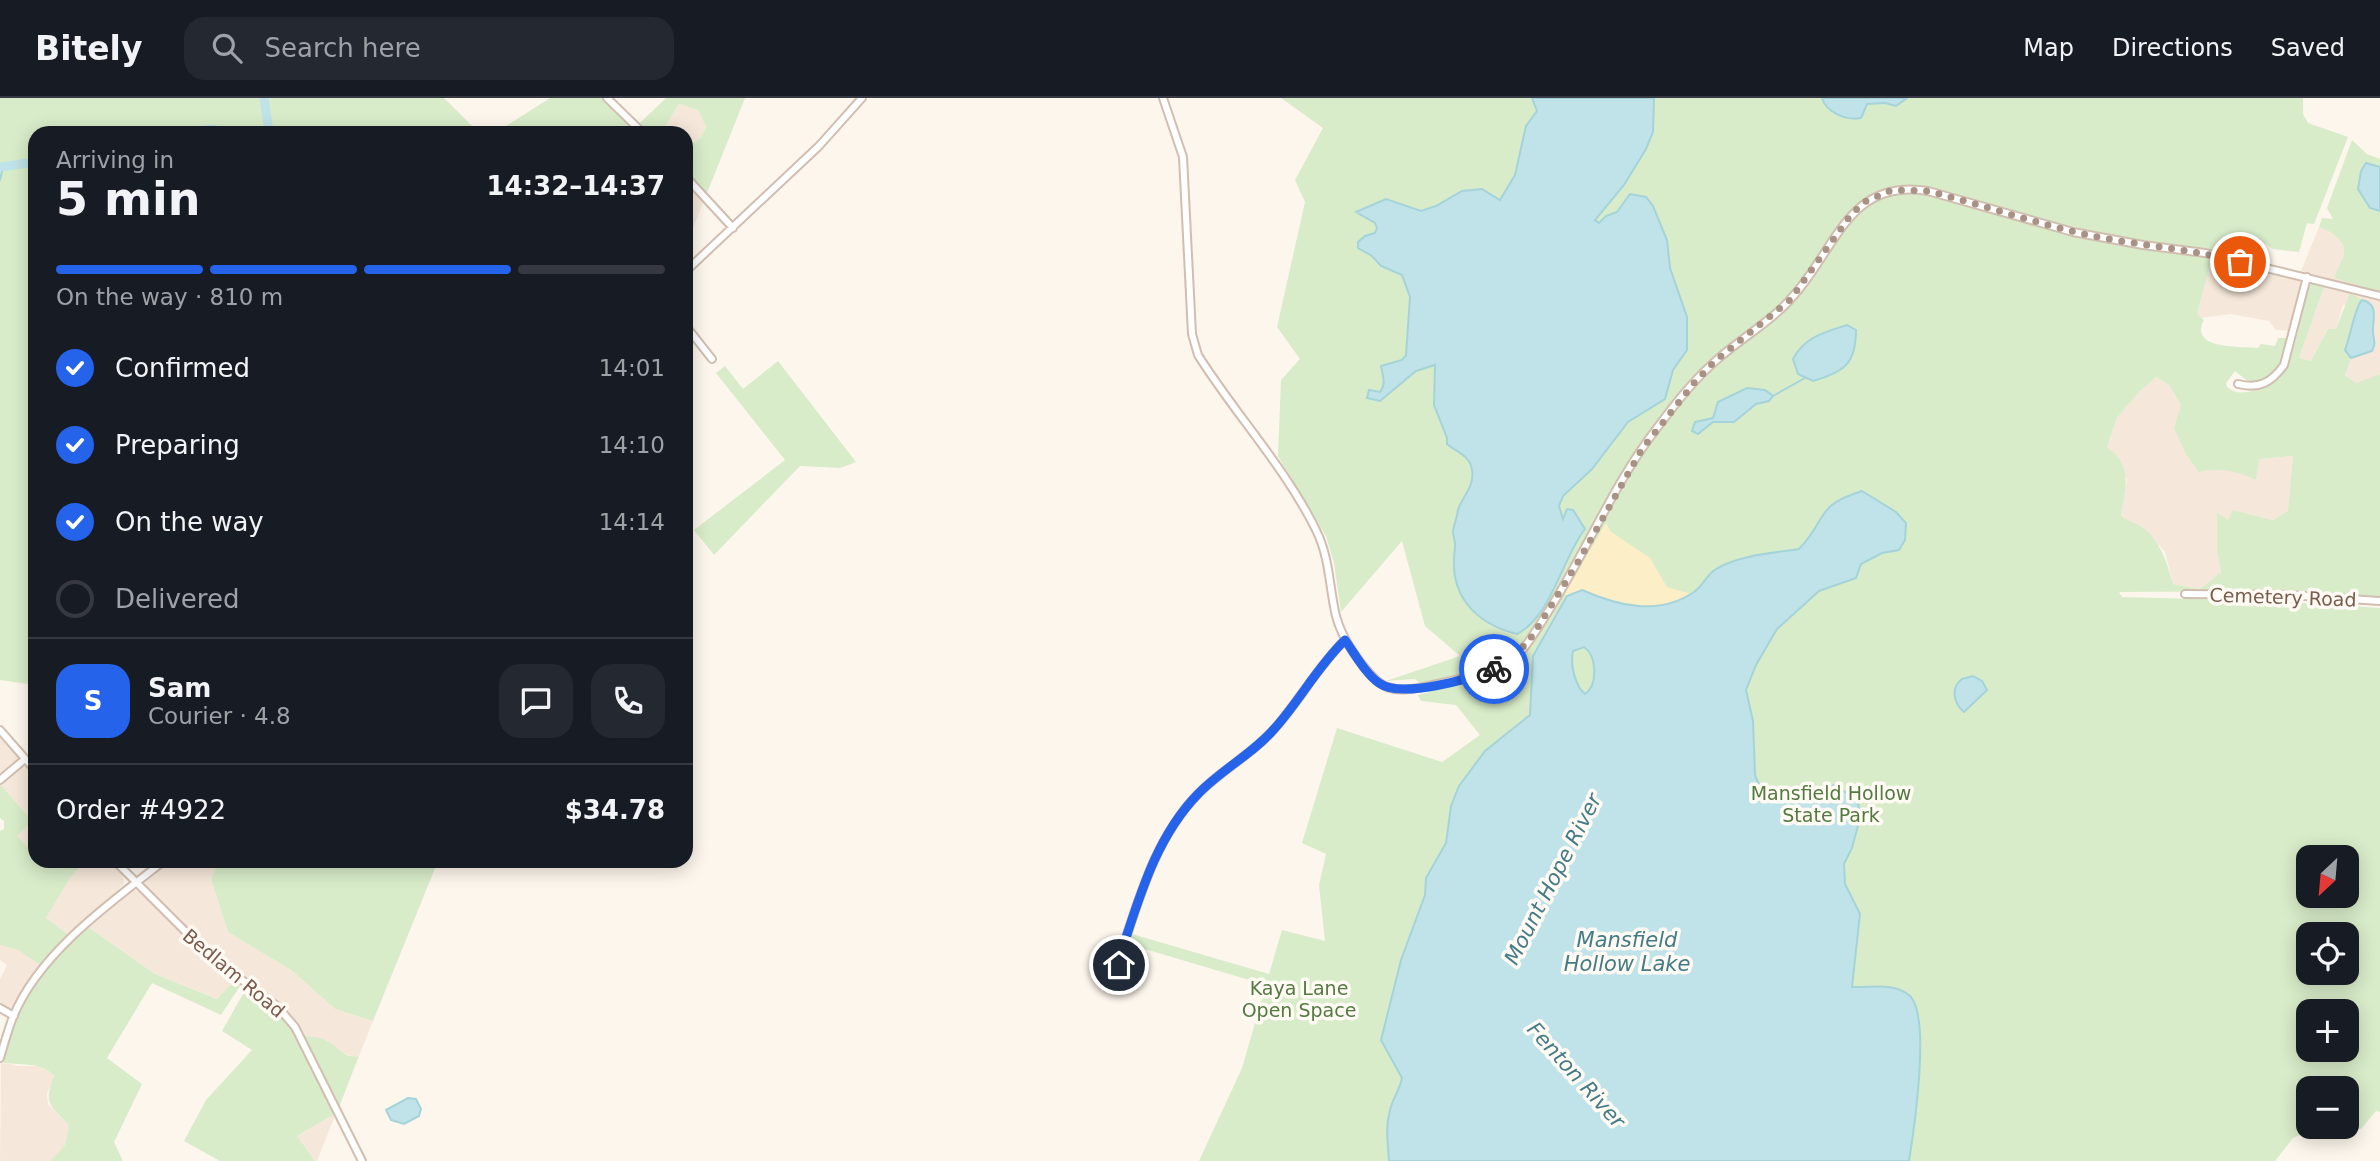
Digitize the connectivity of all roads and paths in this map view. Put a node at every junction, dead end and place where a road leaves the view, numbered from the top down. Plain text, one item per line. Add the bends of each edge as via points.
1 (607, 98) edge
2 (862, 98) edge
3 (1164, 98) edge
4 (636, 126) edge
5 (693, 185) edge
6 (733, 228) junction
7 (693, 265) edge
8 (2307, 276) junction
9 (2380, 296) edge
10 (693, 335) edge
11 (712, 359) dead end
12 (2238, 384) dead end
13 (2185, 594) dead end
14 (2380, 601) edge
15 (1345, 640) junction
16 (0, 730) edge
17 (25, 759) junction
18 (28, 762) edge
19 (0, 780) edge
20 (122, 868) edge
21 (153, 868) edge
22 (134, 882) junction
23 (1119, 965) dead end
24 (0, 1008) edge
25 (14, 1016) junction
26 (0, 1058) edge
27 (362, 1161) edge

1 - 4 street
2 - 6 street via 833,133
3 - 15 street via 1184,157 1192,334 1198,355 1277,466 1316,531
5 - 6 street
6 - 7 street
8 - 9 street
8 - 12 street via 2284,365 2277,376 2252,388
8 - 15 street via 2205,253 2073,232 1928,191 1904,188 1883,192 1850,216 1785,306 1715,361 1670,412 1642,449 1569,578 1510,662 1403,690 1391,689 1378,682
10 - 11 street
13 - 14 street, Cemetery Road
15 - 23 street via 1274,730 1181,812 1151,868
16 - 17 street
17 - 18 street
17 - 19 street
20 - 22 street, Bedlam Road
21 - 22 street
22 - 25 street via 36,976
22 - 27 street, Bedlam Road via 211,957 277,1006 295,1027
24 - 25 street
25 - 26 street

